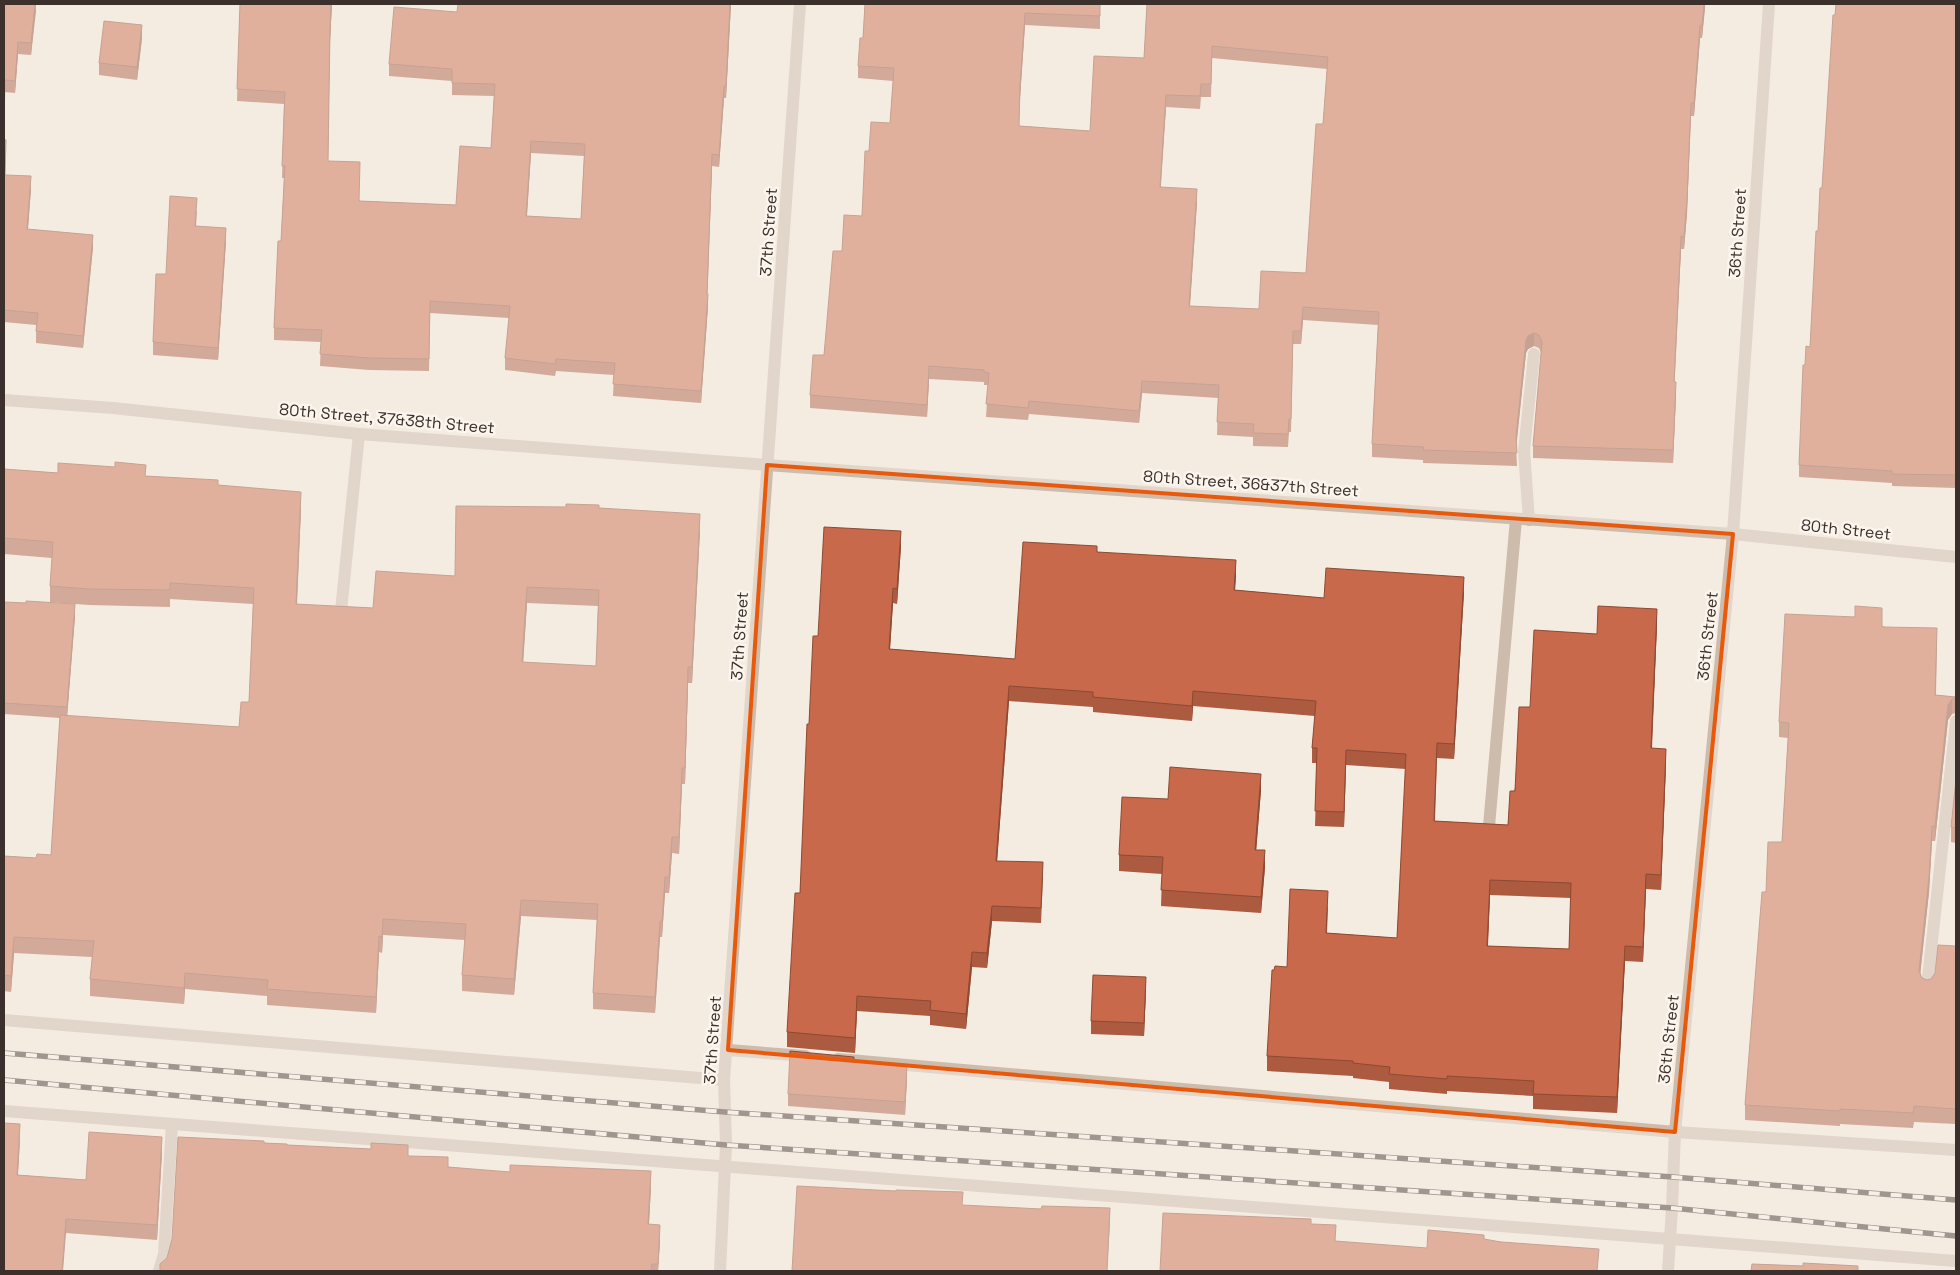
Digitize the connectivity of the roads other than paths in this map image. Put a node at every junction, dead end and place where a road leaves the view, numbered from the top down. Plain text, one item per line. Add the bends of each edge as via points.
1 (800, 4) edge
2 (1769, 4) edge
3 (1534, 354) dead end
4 (4, 400) edge
5 (359, 434) junction
6 (767, 465) junction
7 (1516, 518) junction
8 (1529, 520) junction
9 (1733, 534) junction
10 (1956, 557) edge
11 (341, 611) edge
12 (1956, 722) edge
13 (1490, 826) edge
14 (1927, 987) edge
15 (4, 1020) edge
16 (728, 1050) junction
17 (724, 1080) junction
18 (4, 1111) edge
19 (172, 1124) junction
20 (1675, 1132) junction
21 (1956, 1150) edge
22 (724, 1166) junction
23 (1670, 1238) junction
24 (1956, 1261) edge
25 (159, 1271) edge
26 (720, 1271) edge
27 (1668, 1271) edge

1 - 6 street, 37th Street
2 - 9 street, 36th Street
3 - 8 street via 1524,451
4 - 5 street, 80th Street, 37&38th Street
5 - 6 street, 80th Street, 37&38th Street
5 - 11 street
6 - 7 street, 80th Street, 36&37th Street
6 - 16 street, 37th Street
7 - 8 street, 80th Street, 36&37th Street
7 - 13 street
8 - 9 street, 80th Street, 36&37th Street
9 - 10 street, 80th Street
9 - 20 street, 36th Street
12 - 14 street
15 - 17 street
16 - 17 street, 37th Street
16 - 20 street
17 - 22 street, 37th Street
18 - 19 street
19 - 22 street
19 - 25 street via 164,1254
20 - 21 street
20 - 23 street, 36th Street
22 - 23 street
22 - 26 street, 37th Street
23 - 24 street
23 - 27 street, 36th Street

